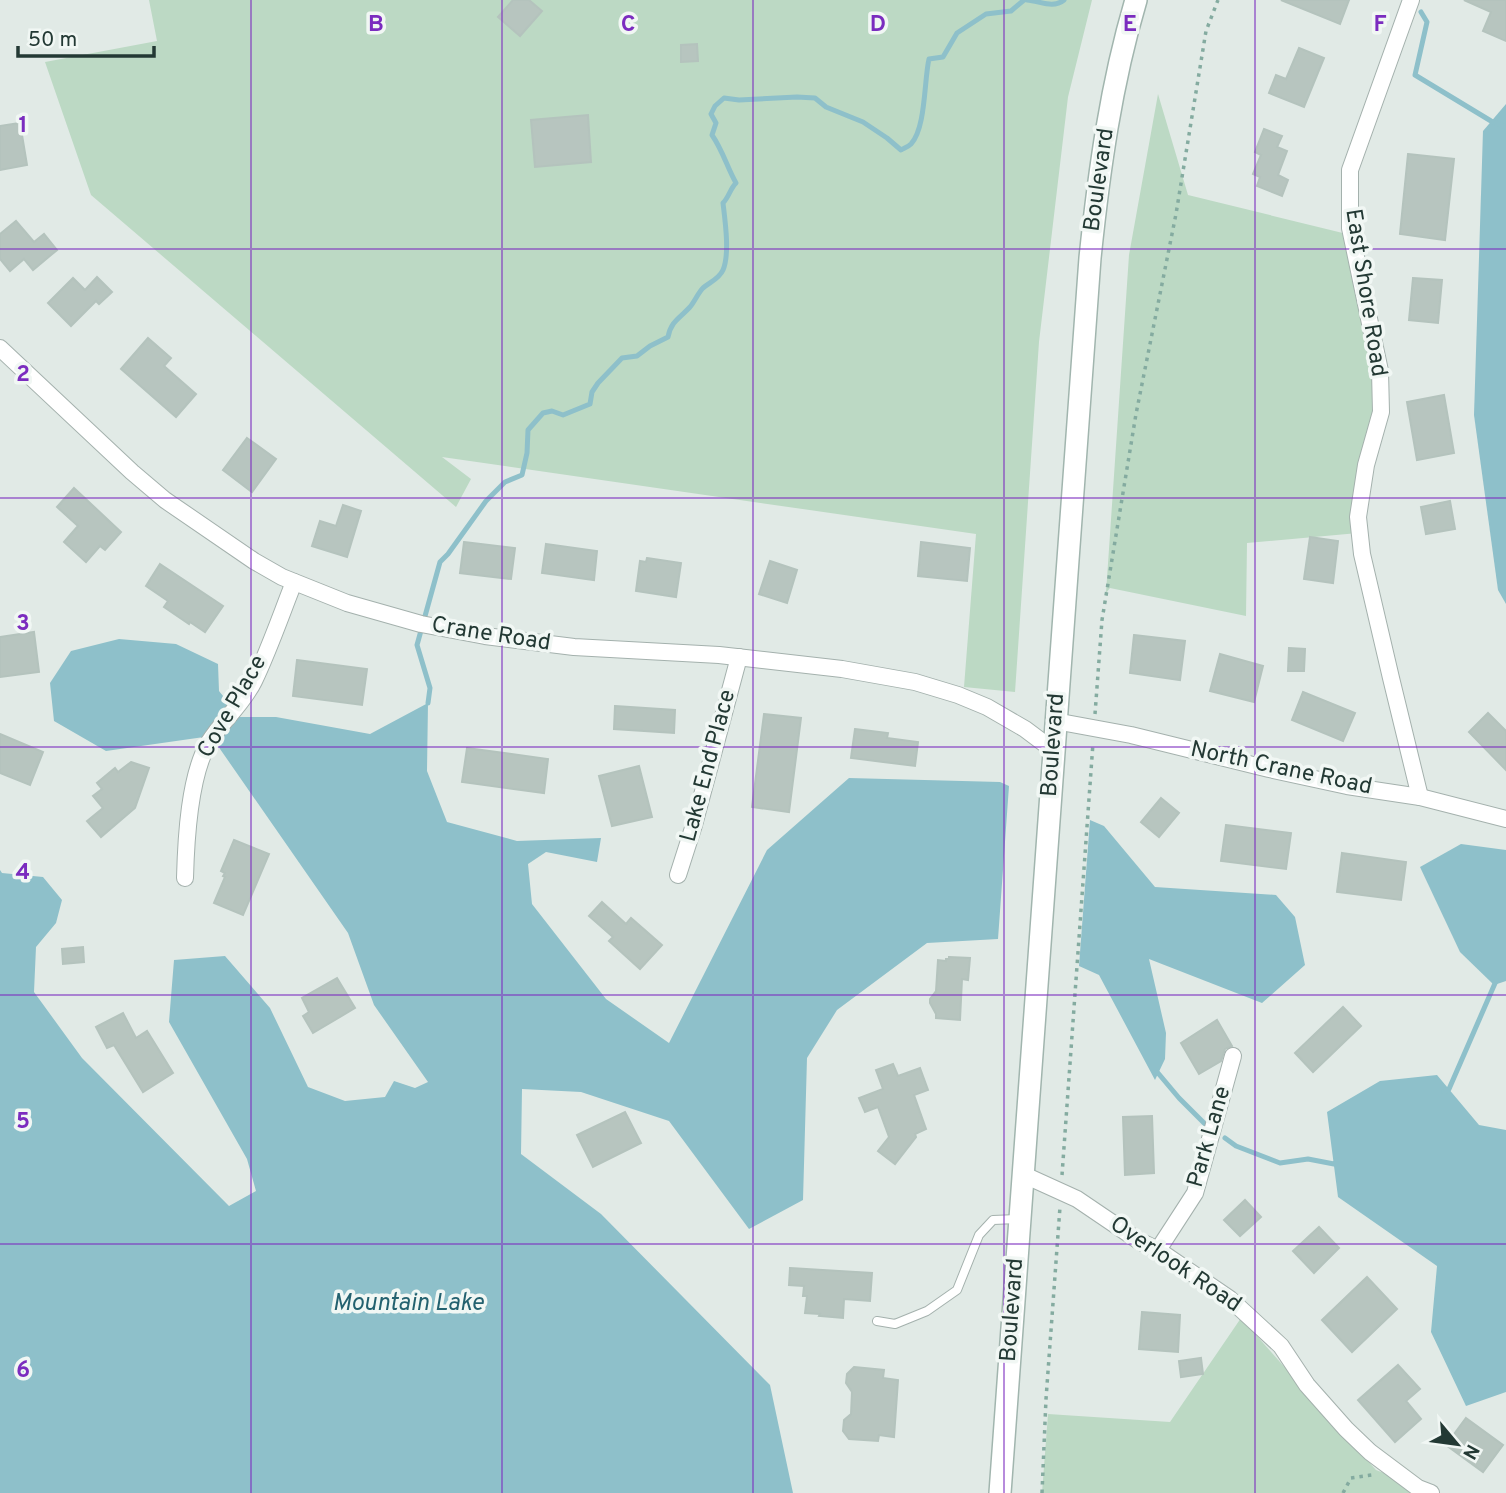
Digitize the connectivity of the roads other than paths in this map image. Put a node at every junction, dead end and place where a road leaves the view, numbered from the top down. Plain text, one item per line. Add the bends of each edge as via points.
1 (1136, 0) edge
2 (1411, 0) edge
3 (0, 348) edge
4 (294, 582) junction
5 (739, 657) junction
6 (1055, 721) junction
7 (1053, 750) junction
8 (1420, 797) junction
9 (1506, 819) edge
10 (678, 875) dead end
11 (185, 878) dead end
12 (1233, 1056) dead end
13 (1022, 1174) junction
14 (1020, 1219) junction
15 (1158, 1250) junction
16 (877, 1321) dead end
17 (1000, 1493) edge
18 (1431, 1493) edge

1 - 6 main road, Boulevard via 1098,180
2 - 8 street, East Shore Road via 1350,170 1350,229 1380,371 1381,412 1358,517 1362,554
3 - 4 street, Crane Road via 165,500 254,561
4 - 5 street, Crane Road via 346,603 485,636 562,646
4 - 11 street, Cove Place via 254,681 210,741 201,761 192,799
5 - 7 street, Crane Road via 852,670 926,685 986,707
5 - 10 street, Lake End Place
6 - 7 main road, Boulevard
6 - 8 street, North Crane Road via 1347,786
7 - 13 main road, Boulevard
8 - 9 street, North Crane Road
12 - 15 street, Park Lane via 1195,1193
13 - 14 main road, Boulevard
13 - 15 street, Overlook Road via 1077,1199
14 - 16 lane via 993,1220 979,1235 957,1290 927,1311 895,1324
14 - 17 main road, Boulevard
15 - 18 street, Overlook Road via 1230,1299 1281,1346 1307,1385 1354,1437 1418,1488

